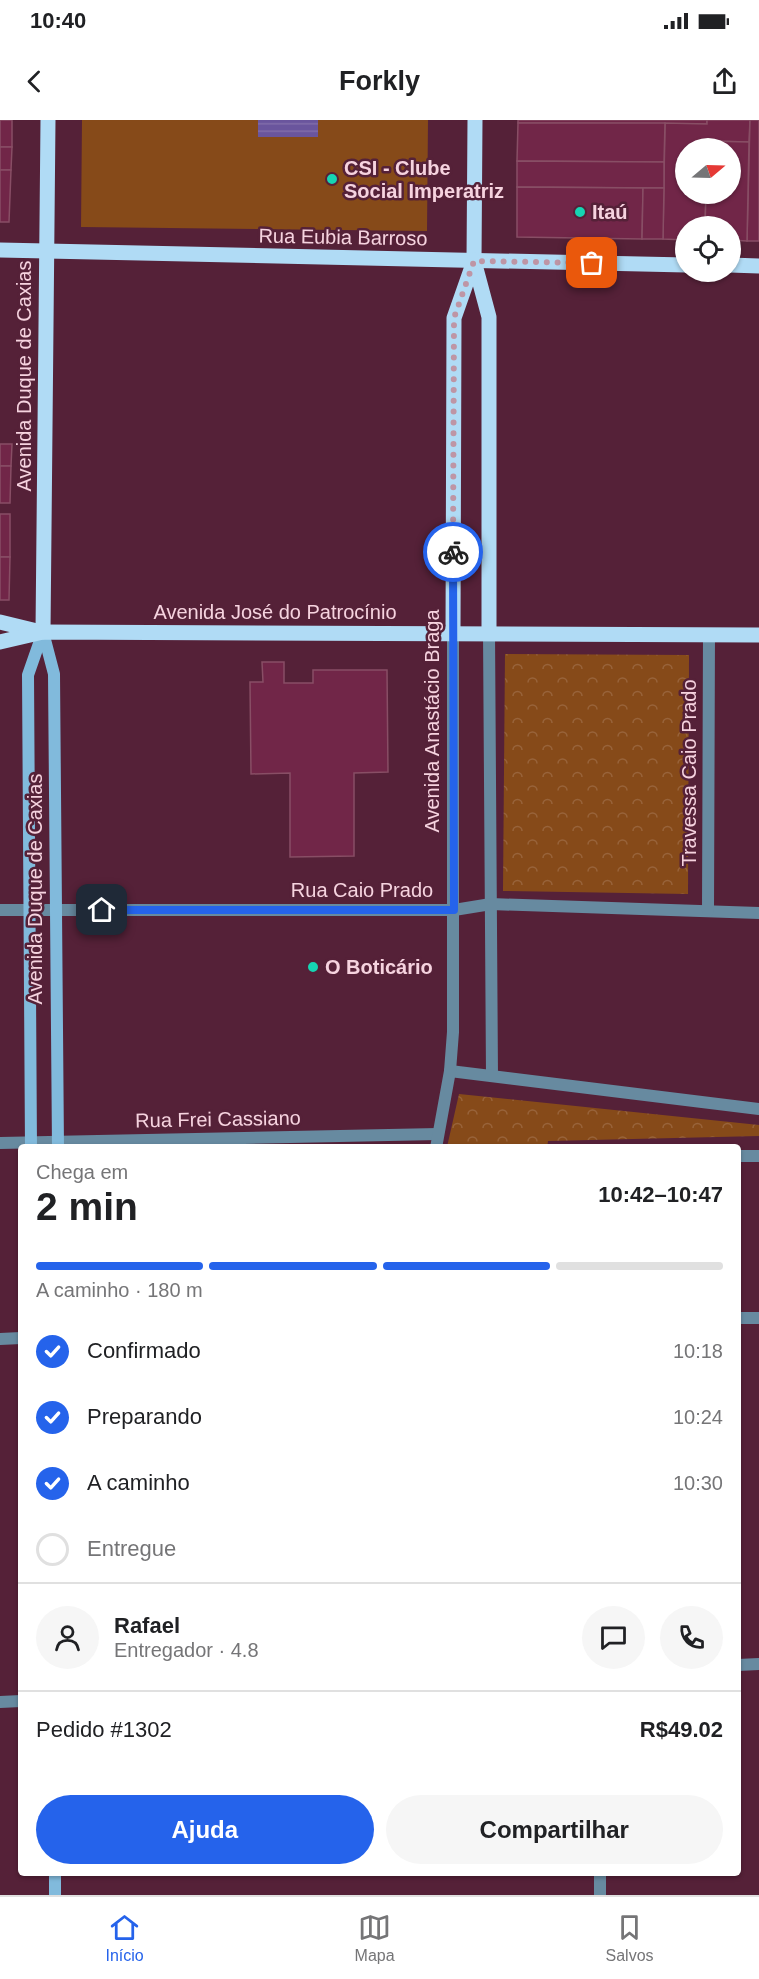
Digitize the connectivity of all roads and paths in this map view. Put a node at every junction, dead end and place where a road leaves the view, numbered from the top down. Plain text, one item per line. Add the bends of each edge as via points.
1 (48, 120) edge
2 (475, 120) edge
3 (0, 250) edge
4 (45, 250) junction
5 (474, 261) junction
6 (675, 265) edge
7 (741, 266) edge
8 (759, 266) edge
9 (0, 622) edge
10 (43, 632) junction
11 (489, 633) junction
12 (453, 634) junction
13 (709, 634) junction
14 (759, 635) edge
15 (0, 642) edge
16 (491, 904) junction
17 (0, 909) edge
18 (29, 909) junction
19 (55, 910) junction
20 (454, 910) junction
21 (708, 911) junction
22 (759, 913) edge
23 (450, 1071) junction
24 (492, 1076) junction
25 (759, 1109) edge
26 (438, 1134) junction
27 (0, 1143) edge
28 (18, 1144) edge
29 (31, 1144) edge
30 (58, 1144) edge
31 (93, 1144) edge
32 (437, 1144) edge
33 (741, 1156) edge
34 (759, 1156) edge
35 (741, 1318) edge
36 (759, 1318) edge
37 (18, 1338) edge
38 (0, 1339) edge
39 (759, 1664) edge
40 (741, 1665) edge
41 (18, 1701) edge
42 (0, 1702) edge
43 (55, 1876) edge
44 (600, 1876) edge
45 (55, 1895) edge
46 (600, 1895) edge

1 - 4 main road, Avenida Duque de Caxias
2 - 5 main road, Avenida Anastácio Braga
3 - 4 main road, Rua Eubia Barroso
4 - 5 main road, Rua Eubia Barroso
4 - 10 main road, Avenida Duque de Caxias
5 - 6 main road, Rua Eubia Barroso
5 - 11 main road, Avenida Anastácio Braga via 489,317
5 - 12 main road, Avenida Anastácio Braga via 454,318
7 - 8 main road
9 - 10 main road, Avenida José do Patrocínio
10 - 12 main road, Avenida José do Patrocínio
10 - 15 main road, Avenida José do Patrocínio
10 - 18 main road, Avenida Duque de Caxias via 28,675
10 - 19 main road, Avenida Duque de Caxias via 54,674
11 - 12 main road, Avenida José do Patrocínio
11 - 13 main road, Avenida José do Patrocínio
11 - 16 street, Avenida Anastácio Braga
12 - 20 street, Avenida Anastácio Braga
13 - 14 main road, Avenida José do Patrocínio
13 - 21 street, Travessa Caio Prado
16 - 20 street, Rua Caio Prado
16 - 21 street, Rua Caio Prado
16 - 24 street, Avenida Anastácio Braga
17 - 18 street, Rua Caio Prado
18 - 19 street, Rua Caio Prado
18 - 29 main road, Avenida Duque de Caxias
19 - 20 street, Rua Caio Prado
19 - 30 main road, Avenida Duque de Caxias
20 - 23 street, Avenida Anastácio Braga
21 - 22 street, Rua Caio Prado
23 - 24 street
23 - 26 street, Avenida Anastácio Braga
24 - 25 street
26 - 31 street, Rua Frei Cassiano
26 - 32 street, Avenida Anastácio Braga
27 - 28 street, Rua Frei Cassiano
33 - 34 street
35 - 36 street
37 - 38 street
39 - 40 street
41 - 42 street
43 - 45 main road
44 - 46 street

